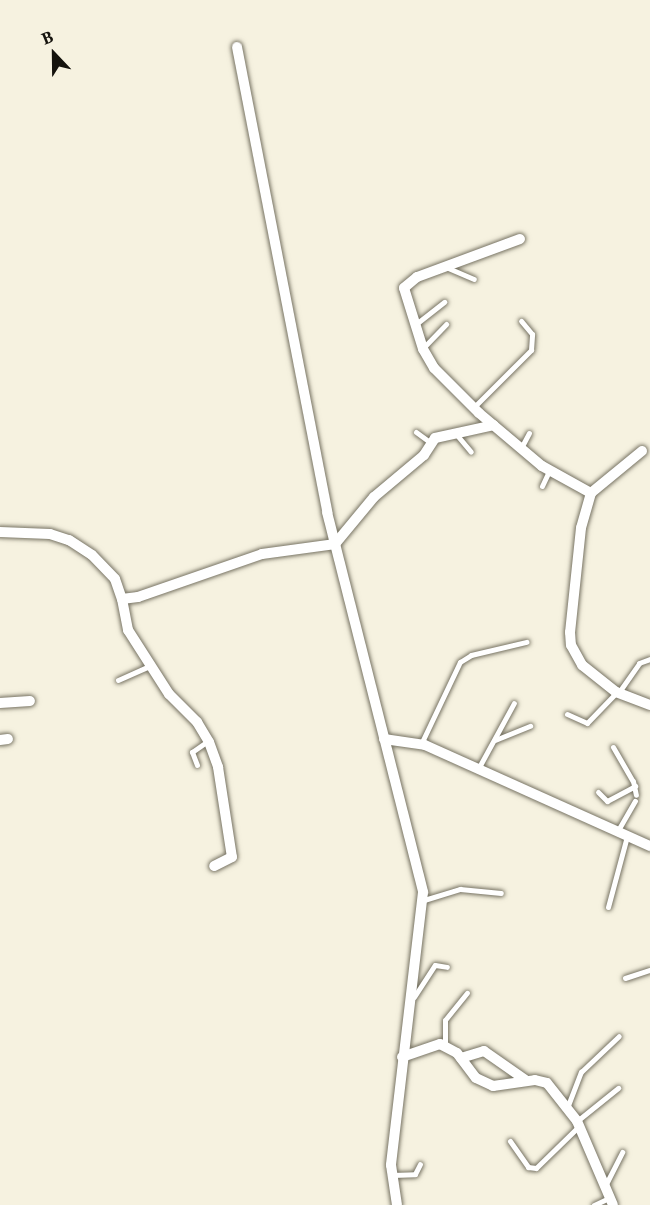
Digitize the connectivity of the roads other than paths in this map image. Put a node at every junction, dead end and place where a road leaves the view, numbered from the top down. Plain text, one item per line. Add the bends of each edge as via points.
1 (237, 47) dead end
2 (520, 239) dead end
3 (447, 267) junction
4 (474, 279) dead end
5 (444, 303) dead end
6 (521, 321) dead end
7 (446, 324) dead end
8 (415, 325) junction
9 (423, 349) junction
10 (474, 407) junction
11 (494, 425) junction
12 (416, 432) dead end
13 (455, 433) junction
14 (529, 433) dead end
15 (431, 443) junction
16 (521, 448) junction
17 (642, 451) dead end
18 (471, 452) dead end
19 (549, 471) junction
20 (542, 486) dead end
21 (591, 493) junction
22 (0, 532) edge
23 (335, 543) junction
24 (122, 599) junction
25 (526, 642) dead end
26 (650, 659) edge
27 (152, 664) junction
28 (118, 680) dead end
29 (617, 693) junction
30 (30, 701) dead end
31 (0, 703) edge
32 (514, 703) dead end
33 (650, 705) edge
34 (567, 714) dead end
35 (530, 726) dead end
36 (384, 739) junction
37 (209, 740) junction
38 (494, 740) junction
39 (421, 744) junction
40 (613, 747) dead end
41 (197, 765) dead end
42 (478, 769) junction
43 (635, 786) junction
44 (598, 792) dead end
45 (622, 834) junction
46 (650, 846) edge
47 (214, 866) dead end
48 (501, 893) dead end
49 (424, 900) junction
50 (608, 908) dead end
51 (447, 967) dead end
52 (650, 970) edge
53 (625, 978) dead end
54 (467, 993) dead end
55 (408, 1006) junction
56 (619, 1036) dead end
57 (445, 1045) junction
58 (402, 1057) junction
59 (461, 1058) junction
60 (527, 1081) junction
61 (618, 1088) dead end
62 (567, 1108) junction
63 (579, 1123) junction
64 (510, 1141) dead end
65 (622, 1152) dead end
66 (420, 1164) dead end
67 (392, 1175) junction
68 (605, 1186) junction
69 (612, 1201) edge
70 (397, 1205) edge
71 (594, 1205) edge

1 - 23 street
2 - 3 street
3 - 4 lane
3 - 8 street via 405,284
5 - 8 lane
6 - 10 lane via 532,334 531,350
7 - 9 lane
8 - 9 street
9 - 10 street via 435,368
10 - 11 street
11 - 13 street
11 - 16 street
12 - 15 lane
13 - 15 street via 441,435
13 - 18 lane
14 - 16 lane
15 - 23 street via 424,455 374,497
16 - 19 street
17 - 21 street
19 - 20 lane
19 - 21 street
21 - 29 street via 576,569 571,645 582,664
22 - 24 street via 50,534 69,540 92,555 115,579
23 - 24 street via 262,554
23 - 36 street
24 - 27 street via 128,630
25 - 39 lane via 471,655 460,662
26 - 29 lane via 639,663
27 - 28 lane
27 - 37 street via 169,694
29 - 33 street
29 - 34 lane via 587,723
30 - 31 street
32 - 38 lane
35 - 38 lane
36 - 39 street
36 - 49 street
37 - 41 lane via 192,752
37 - 47 street via 218,767 232,857
38 - 42 lane
39 - 42 street
40 - 43 lane
42 - 45 street
43 - 44 lane via 607,801
43 - 45 lane via 635,798
45 - 46 street
45 - 50 lane
48 - 49 lane via 467,888
49 - 55 street
51 - 55 lane via 435,965
52 - 53 lane
54 - 57 lane via 445,1020
55 - 58 street
56 - 62 lane via 581,1072
57 - 58 street via 432,1045
57 - 59 street
58 - 67 street
59 - 60 street via 484,1051
59 - 60 street via 472,1074 494,1086
60 - 62 street via 547,1083
61 - 63 lane
62 - 63 street
63 - 64 lane via 536,1168 528,1167
63 - 68 street
65 - 68 lane
66 - 67 lane via 415,1174
67 - 70 street
68 - 69 street
69 - 71 lane

